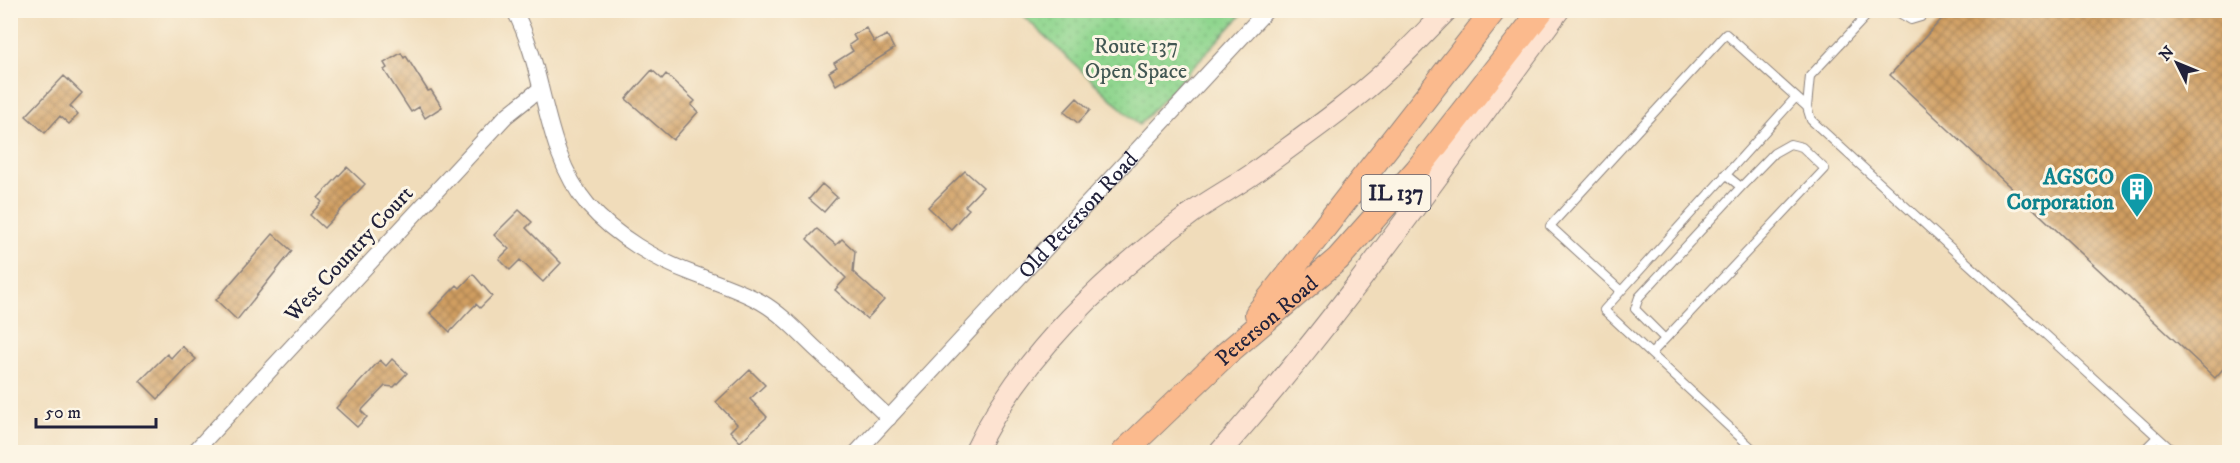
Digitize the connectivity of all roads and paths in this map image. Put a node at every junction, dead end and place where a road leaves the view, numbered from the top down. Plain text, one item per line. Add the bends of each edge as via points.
1 (514, 10) edge
2 (1267, 10) edge
3 (1447, 10) edge
4 (1494, 10) edge
5 (1542, 10) edge
6 (1559, 10) edge
7 (1872, 10) edge
8 (1894, 10) edge
9 (1927, 10) edge
10 (540, 89) junction
11 (1796, 97) junction
12 (1807, 107) junction
13 (1725, 174) junction
14 (1741, 187) junction
15 (1620, 290) junction
16 (1665, 339) junction
17 (1226, 354) junction
18 (1651, 354) junction
19 (889, 418) junction
20 (2157, 437) junction
21 (194, 453) edge
22 (857, 453) edge
23 (975, 453) edge
24 (1124, 453) edge
25 (1220, 453) edge
26 (1756, 453) edge
27 (2142, 453) edge
28 (2174, 453) edge

1 - 10 street
2 - 19 street, Old Peterson Road
3 - 23 main road via 1385,72 1332,115 1193,212 1095,292 1047,344 1010,393
4 - 17 main road, Peterson Road / IL 137
5 - 17 main road, Peterson Road / IL 137 via 1417,170 1338,259
6 - 25 main road, Peterson Road via 1310,345
7 - 12 lane via 1810,76
8 - 9 lane via 1911,20
10 - 19 street via 569,176 588,204 615,231 652,254 763,303
10 - 21 street, West Country Court via 506,116
11 - 12 lane
11 - 13 lane
11 - 15 lane via 1726,33 1683,80 1550,226
12 - 20 lane via 1811,120
13 - 14 lane
13 - 15 lane
14 - 16 lane via 1639,297 1635,309
14 - 16 lane via 1774,153 1790,144 1802,147 1825,169
15 - 18 lane via 1604,310
16 - 18 lane
17 - 24 main road, IL 137
18 - 26 lane
19 - 22 street
20 - 27 lane
20 - 28 lane

